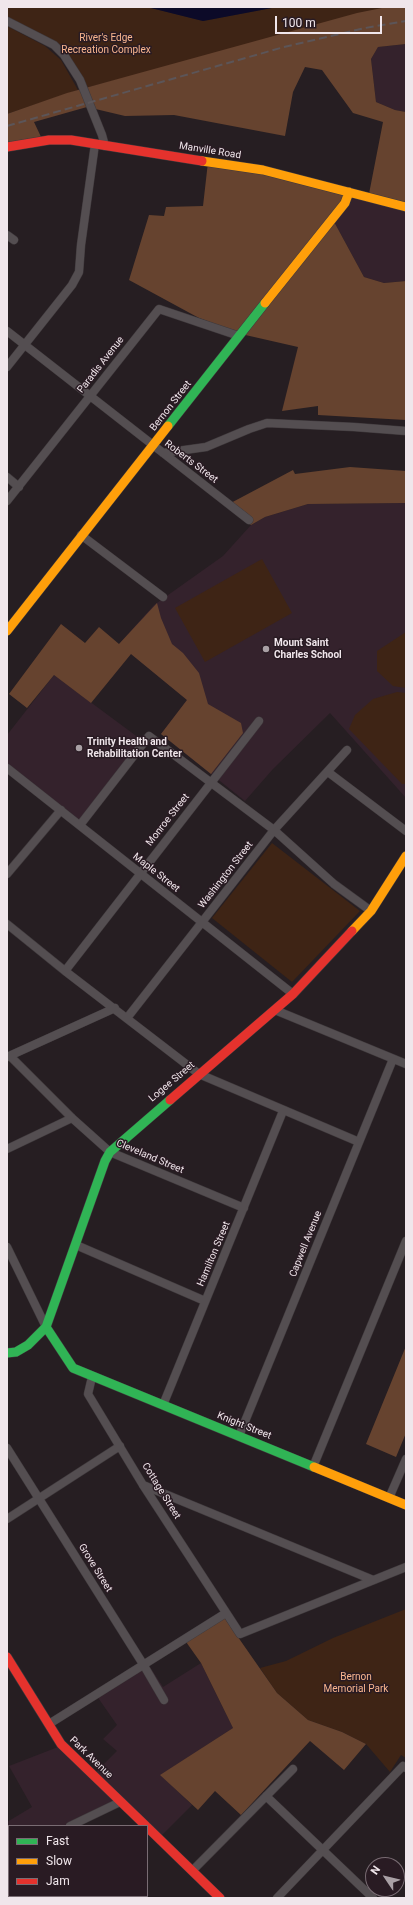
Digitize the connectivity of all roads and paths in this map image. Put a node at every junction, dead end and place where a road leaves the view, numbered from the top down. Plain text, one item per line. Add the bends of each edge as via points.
1 (7, 20) edge
2 (95, 144) junction
3 (105, 146) junction
4 (7, 147) edge
5 (349, 192) junction
6 (406, 207) edge
7 (7, 235) edge
8 (14, 240) dead end
9 (7, 332) edge
10 (239, 336) junction
11 (24, 345) junction
12 (7, 366) edge
13 (90, 396) junction
14 (406, 431) edge
15 (153, 446) junction
16 (163, 453) junction
17 (7, 477) edge
18 (19, 486) junction
19 (7, 501) edge
20 (249, 520) dead end
21 (81, 535) junction
22 (163, 597) dead end
23 (8, 628) edge
24 (259, 721) dead end
25 (347, 750) dead end
26 (7, 768) edge
27 (328, 772) junction
28 (210, 782) junction
29 (61, 810) junction
30 (80, 824) junction
31 (274, 830) junction
32 (406, 831) edge
33 (406, 856) edge
34 (140, 873) junction
35 (7, 874) edge
36 (371, 911) junction
37 (202, 921) junction
38 (7, 924) edge
39 (65, 971) junction
40 (293, 994) junction
41 (114, 1008) junction
42 (275, 1010) junction
43 (127, 1018) junction
44 (8, 1056) edge
45 (393, 1059) junction
46 (406, 1064) edge
47 (199, 1074) junction
48 (283, 1111) junction
49 (72, 1118) junction
50 (358, 1142) junction
51 (7, 1149) edge
52 (110, 1152) junction
53 (244, 1208) junction
54 (406, 1241) edge
55 (76, 1245) junction
56 (7, 1248) edge
57 (205, 1301) junction
58 (46, 1328) junction
59 (7, 1353) edge
60 (92, 1377) junction
61 (163, 1405) junction
62 (239, 1436) junction
63 (120, 1446) junction
64 (7, 1448) edge
65 (406, 1459) edge
66 (313, 1467) junction
67 (143, 1485) junction
68 (389, 1498) junction
69 (39, 1499) junction
70 (406, 1505) edge
71 (7, 1519) edge
72 (406, 1567) edge
73 (373, 1580) junction
74 (226, 1613) junction
75 (7, 1657) edge
76 (143, 1664) junction
77 (164, 1700) dead end
78 (49, 1724) junction
79 (404, 1767) edge
80 (292, 1769) dead end
81 (266, 1796) junction
82 (120, 1802) junction
83 (72, 1825) edge
84 (144, 1825) edge
85 (148, 1829) edge
86 (323, 1851) junction
87 (193, 1870) junction
88 (220, 1898) edge
89 (277, 1898) edge
90 (373, 1898) edge

1 - 3 street via 54,45 64,55 80,80
2 - 3 street, Manville Road
2 - 4 street, Manville Road via 49,140
2 - 11 street via 79,272 72,285
3 - 5 street, Manville Road via 263,170
5 - 6 street, Manville Road
5 - 10 street, Bernon Street via 345,203
7 - 8 street
9 - 11 street, Roberts Street
10 - 13 street, Paradis Avenue via 159,309
10 - 15 street, Bernon Street
11 - 12 street
11 - 13 street, Roberts Street
13 - 15 street, Roberts Street
13 - 18 street, Paradis Avenue
14 - 16 street via 266,423 206,447
15 - 16 street, Roberts Street
15 - 21 street, Bernon Street
16 - 20 street, Roberts Street
17 - 18 street
18 - 19 street, Paradis Avenue
21 - 22 street
21 - 23 street, Bernon Street
24 - 28 street, Monroe Street
25 - 27 street, Washington Street
26 - 29 street, Maple Street
27 - 31 street, Washington Street
27 - 32 street
28 - 30 street via 149,736
28 - 31 street
28 - 34 street, Monroe Street
29 - 30 street, Maple Street
29 - 35 street
30 - 34 street, Maple Street
31 - 36 street via 334,884
31 - 37 street, Washington Street
33 - 36 street, Logee Street
34 - 37 street, Maple Street
34 - 39 street, Monroe Street
36 - 40 street, Logee Street
37 - 40 street, Maple Street
37 - 43 street, Washington Street
38 - 39 street
39 - 41 street
40 - 42 street, Logee Street
41 - 43 street
41 - 44 street
42 - 45 street
42 - 47 street, Logee Street
43 - 47 street
44 - 49 street, Cleveland Street
45 - 46 street
45 - 50 street, Capwell Avenue
47 - 48 street
47 - 52 street, Logee Street
48 - 50 street
48 - 53 street, Hamilton Street
49 - 51 street
49 - 52 street, Cleveland Street
50 - 62 street, Capwell Avenue
52 - 53 street, Cleveland Street
52 - 55 street, Logee Street
53 - 57 street, Hamilton Street
54 - 66 street
55 - 57 street
55 - 58 street, Logee Street
56 - 58 street
57 - 61 street, Hamilton Street
58 - 59 street, Logee Street via 28,1346
58 - 60 street, Knight Street via 73,1368
60 - 61 street, Knight Street
60 - 63 street, Cottage Street via 88,1394
61 - 62 street, Knight Street
62 - 66 street, Knight Street
63 - 67 street, Cottage Street
63 - 69 street
64 - 69 street, Grove Street
65 - 68 street
66 - 68 street, Knight Street
67 - 73 street
67 - 74 street, Cottage Street
68 - 70 street, Knight Street
69 - 71 street
69 - 76 street, Grove Street
72 - 73 street
73 - 74 street, Cottage Street via 240,1634
74 - 76 street
75 - 78 street, Park Avenue
76 - 77 street, Grove Street
76 - 78 street
78 - 82 street, Park Avenue via 61,1744
79 - 86 street
80 - 81 street
81 - 86 street
81 - 87 street
82 - 83 street
82 - 84 street, Park Avenue
85 - 87 street, Park Avenue
86 - 89 street
86 - 90 street
87 - 88 street, Park Avenue

